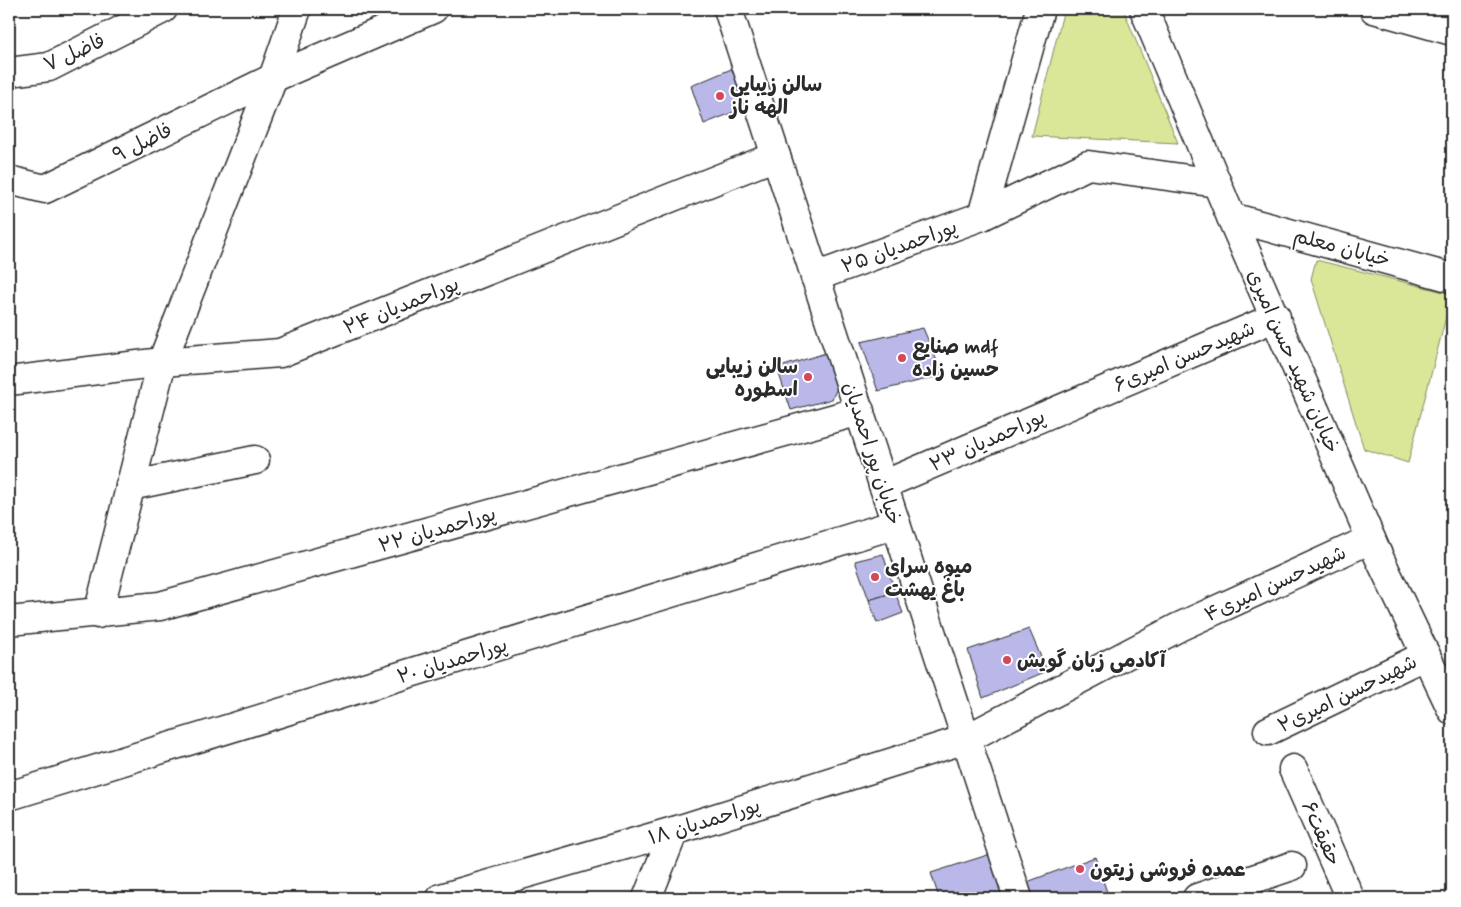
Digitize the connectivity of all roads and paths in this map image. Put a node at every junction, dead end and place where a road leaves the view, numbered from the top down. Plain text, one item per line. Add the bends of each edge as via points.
1 (163, 9) edge
2 (297, 9) edge
3 (433, 9) edge
4 (728, 9) edge
5 (1040, 9) edge
6 (1144, 9) edge
7 (1374, 9) edge
8 (1452, 31) edge
9 (9, 72) edge
10 (272, 78) junction
11 (776, 156) junction
12 (9, 180) edge
13 (1217, 183) junction
14 (982, 216) junction
15 (1231, 216) junction
16 (815, 277) junction
17 (1452, 278) edge
18 (1276, 318) junction
19 (162, 362) junction
20 (9, 381) edge
21 (1091, 395) joint
22 (860, 411) junction
23 (255, 460) dead end
24 (883, 485) junction
25 (130, 486) junction
26 (896, 524) junction
27 (1371, 539) junction
28 (98, 614) junction
29 (9, 621) edge
30 (1426, 655) junction
31 (1452, 710) edge
32 (1268, 731) dead end
33 (966, 739) junction
34 (1293, 769) dead end
35 (9, 796) edge
36 (674, 831) junction
37 (1292, 866) dead end
38 (441, 898) edge
39 (647, 898) edge
40 (1018, 898) edge
41 (1197, 898) edge
42 (1350, 898) edge

1 - 9 street, فاضل ۷ via 49,67
2 - 10 street
3 - 10 street, فاضل ۹
4 - 11 street, خیابان پور احمدیان
5 - 14 street
6 - 13 street, خیابان شهید حسن امیری
7 - 8 street
10 - 12 street, فاضل ۹ via 45,189
10 - 19 street
11 - 16 street, خیابان پور احمدیان
11 - 19 street, پوراحمدیان ۲۴ via 280,353
13 - 14 street, پوراحمدیان ۲۵ via 1088,165
13 - 15 street, خیابان شهید حسن امیری
14 - 16 street, پوراحمدیان ۲۵
15 - 17 street, خیابان معلم
15 - 18 street, خیابان شهید حسن امیری
16 - 22 street, خیابان پور احمدیان
18 - 21 street, شهیدحسن امیری۶
18 - 27 street, خیابان شهید حسن امیری
19 - 20 street, پوراحمدیان ۲۴
19 - 25 street
21 - 24 street, پوراحمدیان ۲۳
22 - 24 street, خیابان پور احمدیان
22 - 28 street, پوراحمدیان ۲۲ via 160,606
23 - 25 street
24 - 26 street, خیابان پور احمدیان
25 - 28 street
26 - 33 street, خیابان پور احمدیان
26 - 35 street, پوراحمدیان ۲۰
27 - 30 street, خیابان شهید حسن امیری
27 - 33 street, شهیدحسن امیری۴ via 1179,627
28 - 29 street, پوراحمدیان ۲۲
30 - 31 street, خیابان شهید حسن امیری
30 - 32 street, شهیدحسن امیری۲
33 - 36 street, پوراحمدیان ۱۸
33 - 40 street, خیابان پور احمدیان
34 - 42 street, حقیقت۶
36 - 38 street, پوراحمدیان ۱۸
36 - 39 street
37 - 41 street

